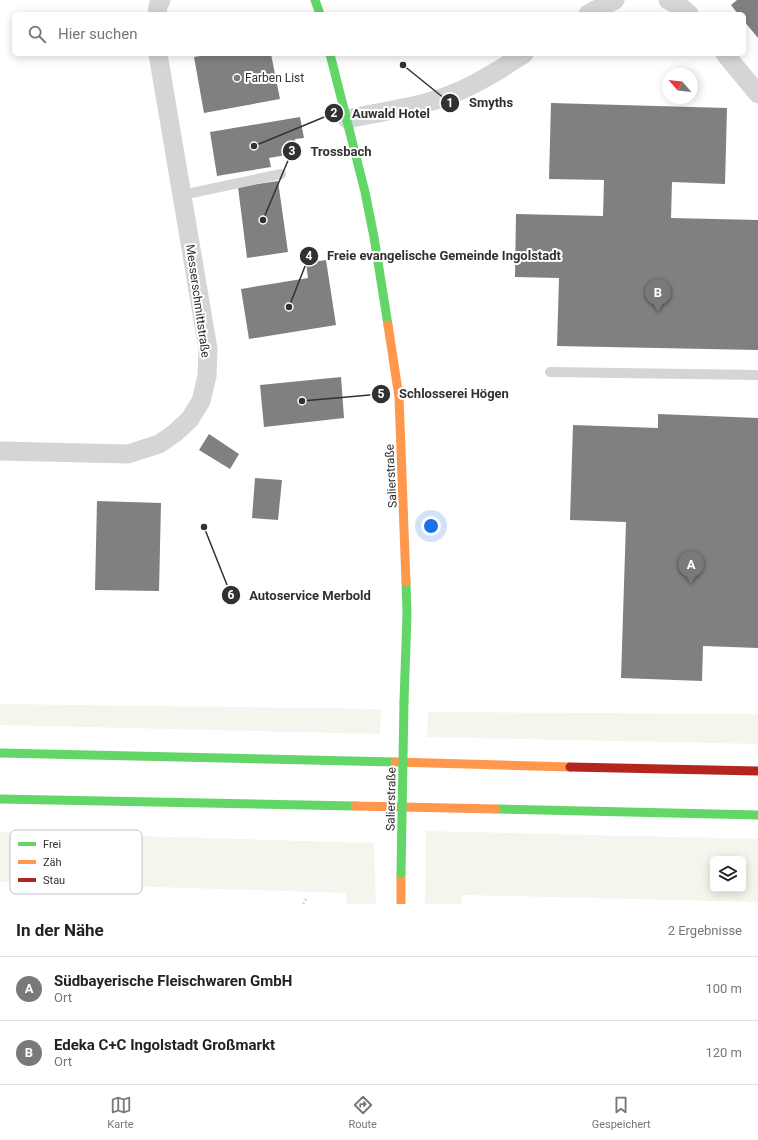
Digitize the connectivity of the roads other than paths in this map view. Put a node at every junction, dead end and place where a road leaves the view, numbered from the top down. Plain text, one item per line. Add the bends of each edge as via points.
1 (161, 0) edge
2 (316, 0) edge
3 (615, 0) edge
4 (157, 12) edge
5 (319, 12) edge
6 (592, 12) edge
7 (158, 56) edge
8 (331, 56) edge
9 (521, 56) edge
10 (727, 56) edge
11 (758, 94) edge
12 (347, 119) junction
13 (281, 174) dead end
14 (182, 195) junction
15 (550, 372) dead end
16 (758, 375) edge
17 (0, 451) edge
18 (0, 753) edge
19 (758, 771) edge
20 (0, 799) edge
21 (758, 814) edge
22 (400, 904) edge

1 - 4 street
2 - 5 main road
3 - 6 street
7 - 14 street, Messerschmittstraße
8 - 12 main road, Salierstraße
9 - 12 street via 456,93
10 - 11 street
12 - 22 main road, Salierstraße, bridge via 374,237 399,397 406,614
13 - 14 lane
14 - 17 street, Messerschmittstraße via 208,349 207,376 201,401 190,419 158,444 128,454
15 - 16 lane
18 - 19 main road
20 - 21 main road

